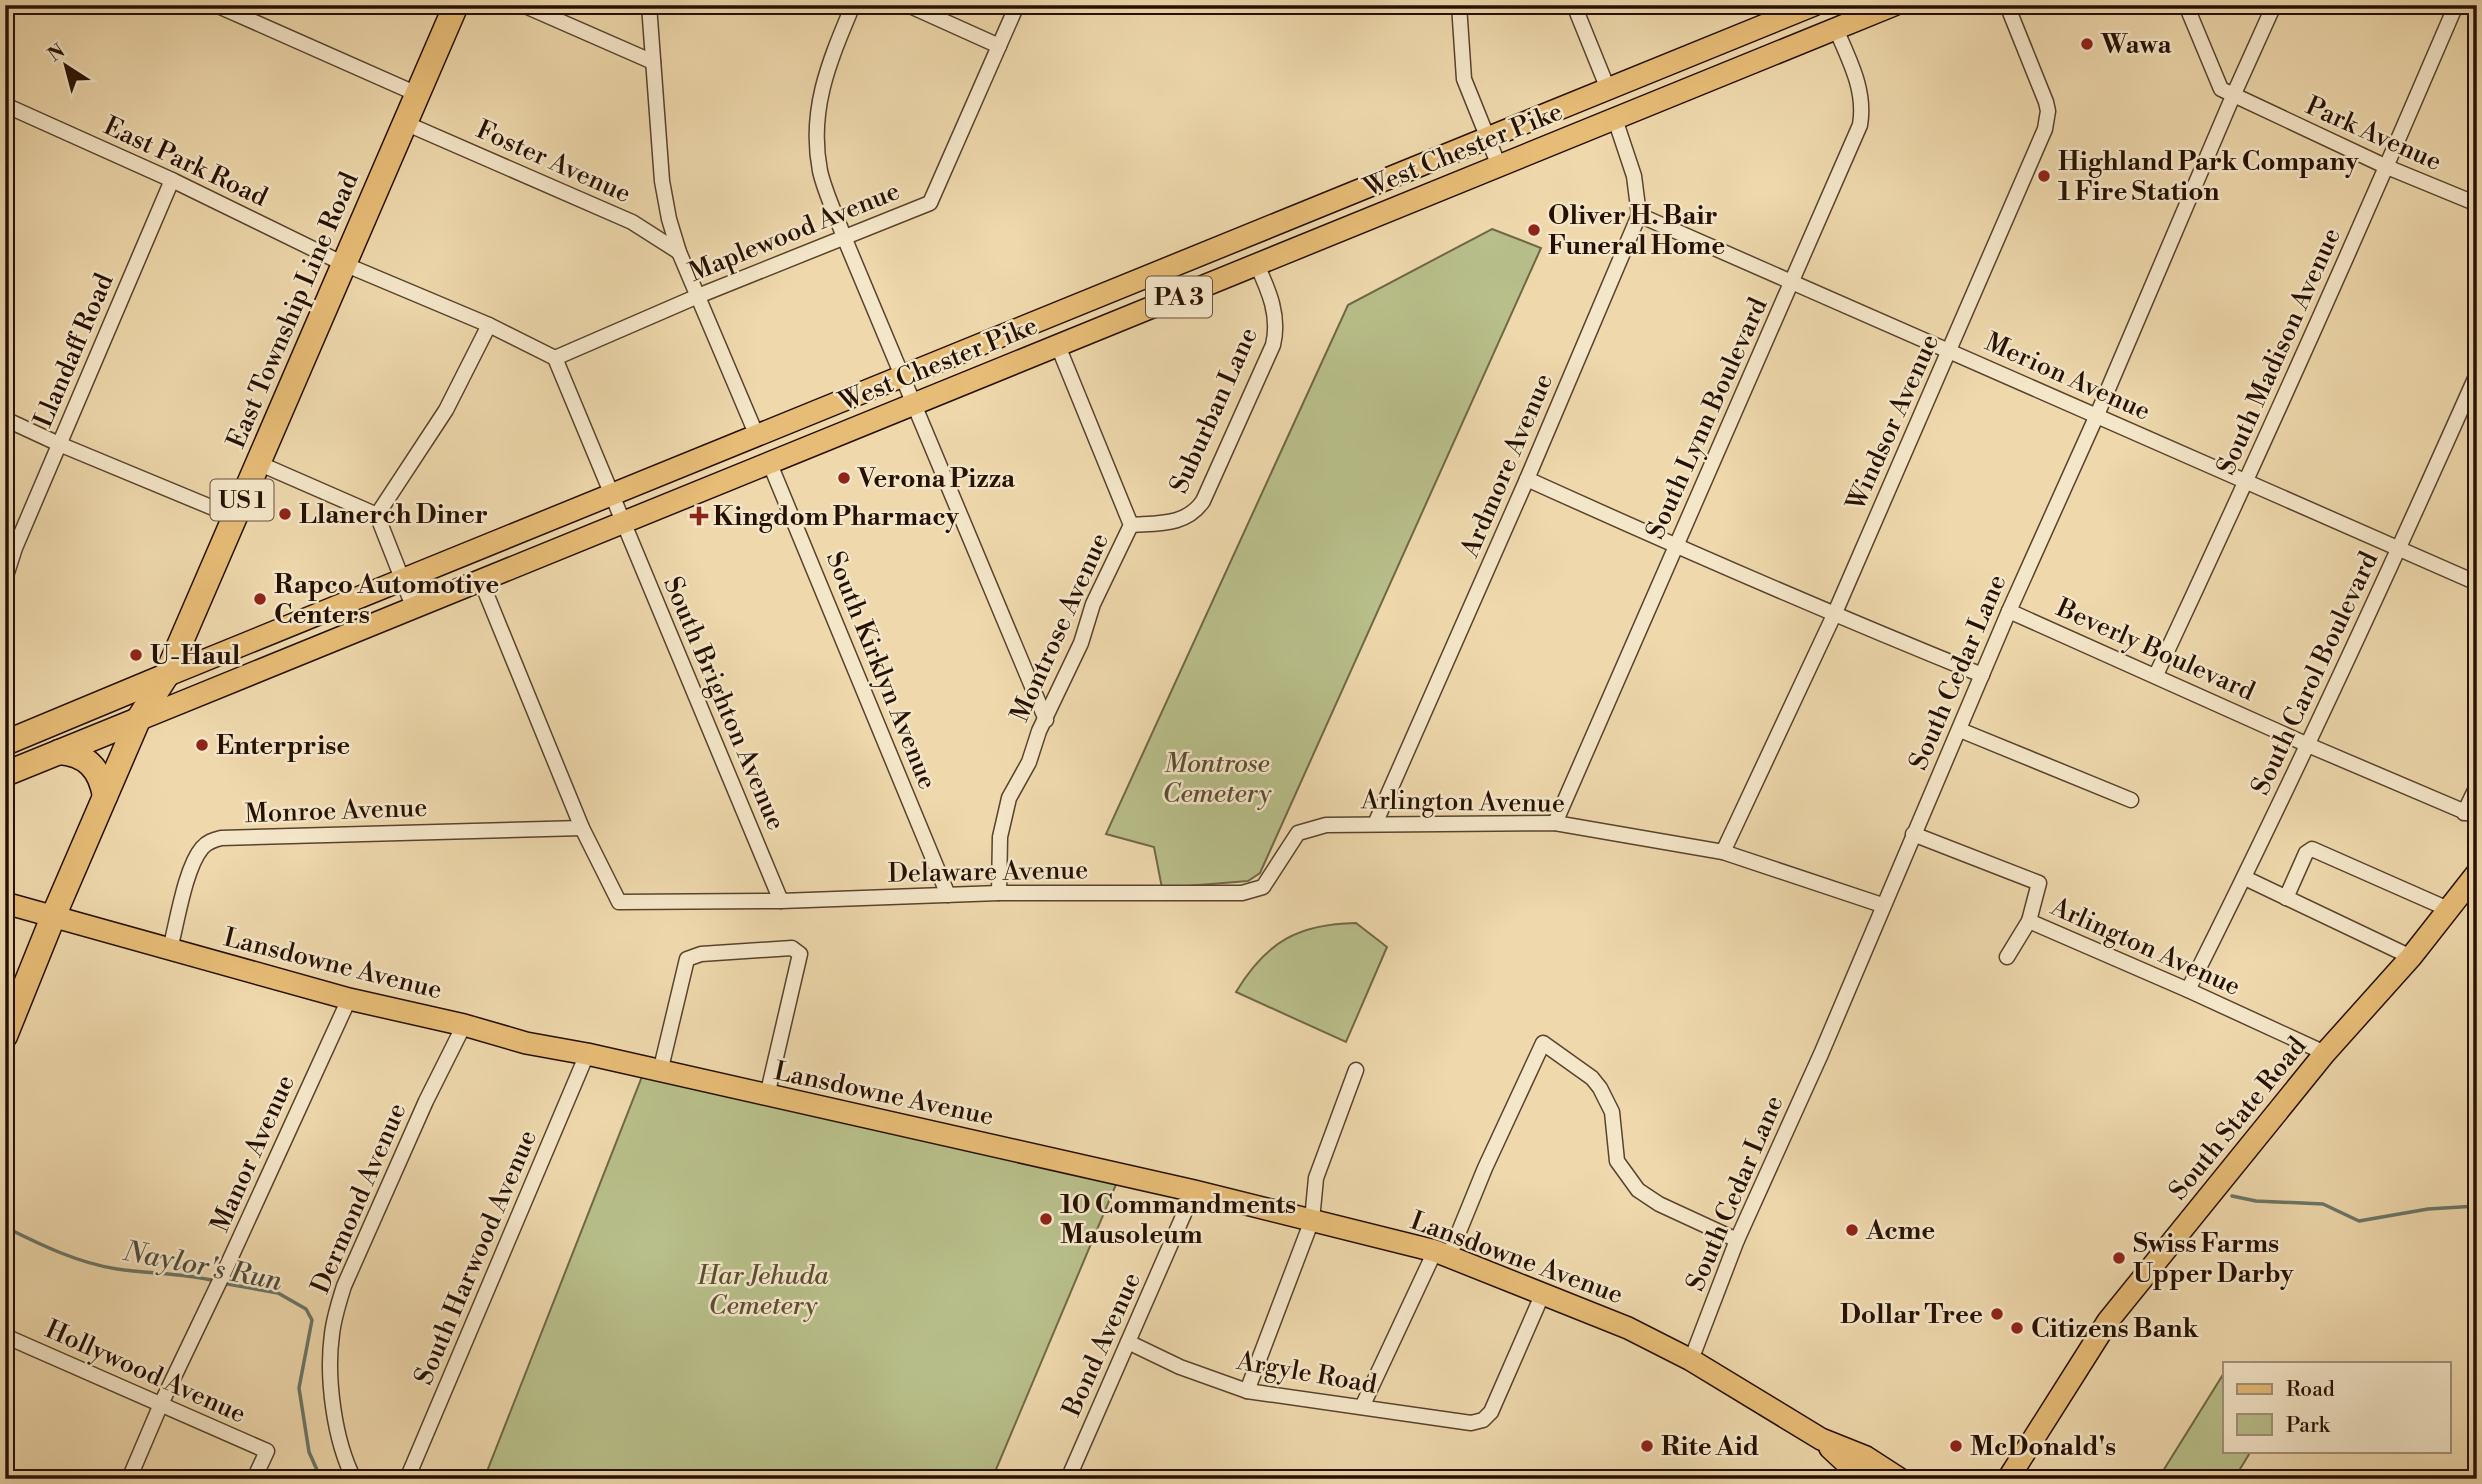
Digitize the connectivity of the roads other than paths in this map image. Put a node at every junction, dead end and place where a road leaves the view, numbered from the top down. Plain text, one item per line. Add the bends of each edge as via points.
1 (216, 5) edge
2 (456, 5) edge
3 (523, 5) edge
4 (649, 5) edge
5 (853, 5) edge
6 (908, 5) edge
7 (1017, 5) edge
8 (1459, 5) edge
9 (1574, 5) edge
10 (1814, 5) edge
11 (1894, 5) edge
12 (2007, 5) edge
13 (2186, 5) edge
14 (2274, 5) edge
15 (2456, 5) edge
16 (1836, 29) junction
17 (999, 46) junction
18 (653, 62) junction
19 (1608, 89) junction
20 (417, 94) junction
21 (2233, 96) junction
22 (5, 105) edge
23 (1615, 119) junction
24 (405, 123) junction
25 (1488, 138) junction
26 (1499, 166) junction
27 (2387, 167) junction
28 (172, 180) junction
29 (2477, 204) edge
30 (1639, 215) junction
31 (844, 237) junction
32 (679, 252) junction
33 (344, 264) junction
34 (1257, 265) junction
35 (1791, 282) junction
36 (698, 296) junction
37 (489, 325) junction
38 (1058, 346) junction
39 (1950, 350) junction
40 (555, 358) junction
41 (2477, 374) edge
42 (902, 377) junction
43 (915, 404) junction
44 (2098, 415) junction
45 (5, 419) edge
46 (757, 436) junction
47 (59, 444) junction
48 (258, 463) junction
49 (770, 464) junction
50 (1527, 479) junction
51 (2246, 481) junction
52 (611, 495) junction
53 (377, 515) junction
54 (235, 517) junction
55 (623, 523) junction
56 (1131, 525) junction
57 (1676, 547) junction
58 (2399, 549) junction
59 (5, 579) edge
60 (403, 580) junction
61 (481, 581) junction
62 (2477, 583) edge
63 (414, 608) junction
64 (2008, 611) junction
65 (1835, 615) junction
66 (1982, 675) junction
67 (2156, 675) junction
68 (166, 676) junction
69 (138, 720) junction
70 (1046, 720) junction
71 (1960, 730) junction
72 (5, 743) edge
73 (2308, 745) junction
74 (59, 752) junction
75 (5, 774) edge
76 (2477, 786) edge
77 (105, 796) junction
78 (2131, 800) dead end
79 (2471, 815) edge
80 (5, 818) edge
81 (1555, 823) junction
82 (1375, 824) junction
83 (1326, 825) joint
84 (582, 828) junction
85 (1913, 834) junction
86 (5, 836) edge
87 (1723, 852) junction
88 (2477, 873) edge
89 (2245, 878) junction
90 (999, 893) junction
91 (948, 895) junction
92 (2286, 898) junction
93 (782, 901) junction
94 (5, 903) edge
95 (1882, 905) junction
96 (2448, 909) junction
97 (53, 917) junction
98 (2029, 921) junction
99 (170, 949) junction
100 (2007, 957) dead end
101 (2411, 957) junction
102 (2189, 990) junction
103 (349, 999) junction
104 (464, 1025) junction
105 (5, 1037) edge
106 (2325, 1053) junction
107 (587, 1054) junction
108 (1356, 1070) dead end
109 (660, 1072) junction
110 (767, 1096) junction
111 (1194, 1191) junction
112 (1312, 1220) junction
113 (1737, 1240) junction
114 (1442, 1254) junction
115 (1543, 1293) junction
116 (7, 1342) edge
117 (1128, 1342) junction
118 (1691, 1360) junction
119 (1247, 1391) junction
120 (161, 1404) junction
121 (1362, 1407) junction
122 (1821, 1439) junction
123 (129, 1479) edge
124 (254, 1479) edge
125 (354, 1479) edge
126 (407, 1479) edge
127 (1068, 1479) edge
128 (1867, 1479) edge
129 (1900, 1479) edge
130 (2008, 1479) edge

1 - 20 street
2 - 20 highway, East Township Line Road / US 1
3 - 18 street
4 - 18 street
5 - 31 street via 824,76 817,125 821,174
6 - 17 street
7 - 17 street, Maplewood Avenue
8 - 25 street via 1464,79
9 - 19 street
10 - 19 main road, West Chester Pike / PA 3
11 - 16 main road, West Chester Pike / PA 3
12 - 39 street, Windsor Avenue via 2046,102 2047,121
13 - 21 street, Park Avenue via 2221,89
14 - 21 street, South Cedar Lane
15 - 27 street, South Madison Avenue
16 - 23 main road, West Chester Pike / PA 3
16 - 35 street, South Lynn Boulevard via 1860,88 1863,110
17 - 31 street, Maplewood Avenue via 930,203
18 - 32 street via 662,181
19 - 25 main road, West Chester Pike / PA 3
20 - 24 highway, East Township Line Road / US 1
21 - 27 street, Park Avenue
21 - 44 street, South Cedar Lane
22 - 28 street, East Park Road
23 - 26 main road, West Chester Pike / PA 3
23 - 30 street via 1634,176
24 - 32 street, Foster Avenue via 632,222
24 - 33 highway, East Township Line Road / US 1
25 - 26 street
25 - 42 main road, West Chester Pike / PA 3
26 - 34 main road, West Chester Pike / PA 3
27 - 29 street, Park Avenue
27 - 51 street, South Madison Avenue
28 - 33 street, East Park Road
28 - 47 street, Llandaff Road
30 - 35 street, Merion Avenue
30 - 50 street, Ardmore Avenue
31 - 36 street, Maplewood Avenue
31 - 42 street
32 - 36 street
33 - 37 street, East Park Road
33 - 48 highway, East Township Line Road / US 1
34 - 38 main road, West Chester Pike / PA 3
34 - 56 street, Suburban Lane via 1275,311 1276,334 1203,501 1196,511 1176,522
35 - 39 street, Merion Avenue
35 - 57 street, South Lynn Boulevard
36 - 40 street, Maplewood Avenue
36 - 46 street
37 - 40 street, East Park Road
37 - 53 street via 446,410
38 - 43 main road, West Chester Pike / PA 3
38 - 56 street, Montrose Avenue
39 - 44 street, Merion Avenue
39 - 65 street, Windsor Avenue
40 - 52 street, South Brighton Avenue
41 - 58 street, South Carol Boulevard
42 - 43 street
42 - 46 main road, West Chester Pike / PA 3
43 - 49 main road, West Chester Pike / PA 3
43 - 70 street
44 - 51 street, Merion Avenue
44 - 64 street, South Cedar Lane
45 - 47 street
46 - 52 main road, West Chester Pike / PA 3
47 - 54 street
47 - 59 street, Llandaff Road
48 - 53 street
48 - 54 highway, East Township Line Road / US 1
49 - 55 main road, West Chester Pike / PA 3
49 - 91 street, South Kirklyn Avenue
50 - 57 street
50 - 82 street, Ardmore Avenue
51 - 58 street, Merion Avenue
51 - 67 street, South Madison Avenue
52 - 55 street, South Brighton Avenue
52 - 60 main road, West Chester Pike / PA 3
53 - 60 street
54 - 68 highway, East Township Line Road / US 1
55 - 61 main road, West Chester Pike / PA 3
55 - 93 street, South Brighton Avenue
56 - 70 street, Montrose Avenue
57 - 65 street
57 - 81 street, South Lynn Boulevard
58 - 62 street, Merion Avenue
58 - 73 street, South Carol Boulevard
60 - 63 street
60 - 68 main road, West Chester Pike / PA 3
61 - 63 main road, West Chester Pike / PA 3
61 - 84 street
63 - 69 main road, West Chester Pike / PA 3
64 - 66 street, South Cedar Lane
64 - 67 street, Beverly Boulevard
65 - 66 street
65 - 87 street, Windsor Avenue
66 - 71 street, South Cedar Lane
67 - 73 street, Beverly Boulevard
68 - 69 highway, US 1
68 - 72 highway, West Chester Pike / PA 3
69 - 74 highway, West Chester Pike / PA 3
69 - 77 highway, US 1
70 - 90 street, Montrose Avenue via 1009,797 1000,836
71 - 78 street
71 - 85 street, South Cedar Lane
73 - 79 street, Beverly Boulevard
73 - 89 street, South Carol Boulevard
74 - 75 highway, West Chester Pike / PA 3
74 - 77 highway via 79,755 93,765
76 - 79 street
77 - 97 highway, US 1
80 - 86 street
81 - 82 street, Arlington Avenue
81 - 87 street, Arlington Avenue
82 - 83 street, Arlington Avenue
83 - 90 street, Delaware Avenue via 1298,833 1263,887 1242,893
84 - 93 street, Delaware Avenue via 619,902
84 - 99 street, Monroe Avenue via 211,840 195,860
85 - 95 street, South Cedar Lane
85 - 98 street, Arlington Avenue via 2039,883
87 - 95 street, Arlington Avenue
88 - 96 main road, South State Road
89 - 92 street
89 - 102 street, South Carol Boulevard
90 - 91 street, Delaware Avenue
91 - 93 street, Delaware Avenue
92 - 96 street via 2312,849
92 - 101 street
94 - 97 main road, Lansdowne Avenue
95 - 113 street, South Cedar Lane
96 - 101 main road, South State Road
97 - 99 main road, Lansdowne Avenue
97 - 105 highway, US 1
98 - 100 street
98 - 102 street, Arlington Avenue
99 - 103 main road, Lansdowne Avenue
101 - 106 main road, South State Road
102 - 106 street, Arlington Avenue
103 - 104 main road, Lansdowne Avenue
103 - 120 street, Manor Avenue
104 - 107 main road, Lansdowne Avenue
104 - 125 street, Dermond Avenue via 426,1101 336,1311 331,1334 331,1397
106 - 130 main road, South State Road via 2108,1321
107 - 109 main road, Lansdowne Avenue
107 - 126 street, South Harwood Avenue
108 - 112 street via 1316,1178
109 - 110 main road, Lansdowne Avenue
109 - 110 street via 687,959 701,954 792,948 800,954
110 - 111 main road, Lansdowne Avenue
111 - 112 main road, Lansdowne Avenue
111 - 117 street, Bond Avenue
112 - 114 main road, Lansdowne Avenue
112 - 119 street
113 - 114 street via 1638,1190 1617,1161 1612,1111 1600,1088 1543,1043
113 - 118 street, South Cedar Lane
114 - 115 main road, Lansdowne Avenue
114 - 121 street
115 - 118 main road, Lansdowne Avenue
115 - 121 street, Argyle Road via 1491,1412 1483,1420 1471,1423
116 - 120 street, Hollywood Avenue
117 - 119 street, Argyle Road
117 - 127 street, Bond Avenue
118 - 122 main road, Lansdowne Avenue
119 - 121 street, Argyle Road
120 - 123 street, Manor Avenue
120 - 124 street, Hollywood Avenue via 267,1451
122 - 128 main road
122 - 129 main road via 1866,1457

